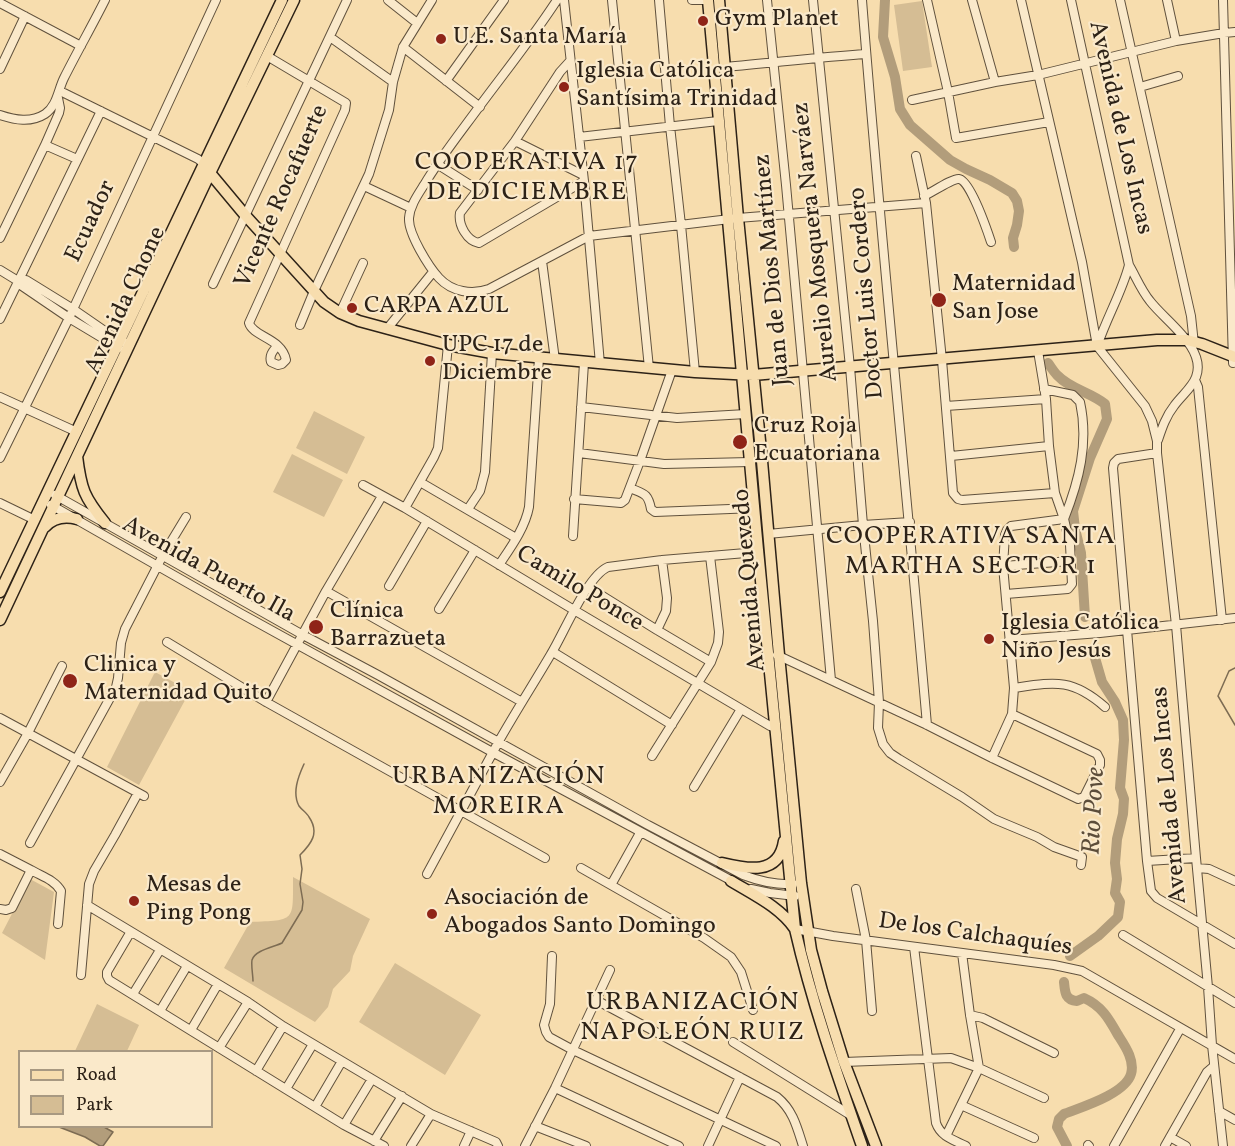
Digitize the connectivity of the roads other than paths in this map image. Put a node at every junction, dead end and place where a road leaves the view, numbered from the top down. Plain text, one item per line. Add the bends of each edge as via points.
1 (105, 0) edge
2 (216, 0) edge
3 (282, 0) edge
4 (294, 0) edge
5 (347, 0) edge
6 (388, 0) edge
7 (432, 0) edge
8 (504, 0) edge
9 (556, 0) edge
10 (564, 0) edge
11 (612, 0) edge
12 (659, 0) edge
13 (692, 0) edge
14 (708, 0) edge
15 (719, 0) edge
16 (767, 0) edge
17 (813, 0) edge
18 (862, 0) edge
19 (927, 0) edge
20 (972, 0) edge
21 (1021, 0) edge
22 (1071, 0) edge
23 (1120, 0) edge
24 (1167, 0) edge
25 (1223, 0) edge
26 (0, 3) edge
27 (25, 16) junction
28 (417, 23) junction
29 (1224, 33) junction
30 (1235, 33) edge
31 (330, 37) junction
32 (1176, 41) junction
33 (81, 46) junction
34 (403, 47) junction
35 (1132, 51) junction
36 (866, 54) junction
37 (267, 56) junction
38 (818, 57) junction
39 (570, 61) junction
40 (773, 63) junction
41 (1084, 63) junction
42 (725, 67) junction
43 (0, 69) edge
44 (1038, 75) junction
45 (1178, 76) dead end
46 (309, 81) junction
47 (446, 81) junction
48 (393, 82) junction
49 (994, 82) junction
50 (1140, 87) junction
51 (948, 92) junction
52 (59, 94) junction
53 (912, 100) dead end
54 (480, 107) junction
55 (101, 111) junction
56 (0, 116) edge
57 (718, 121) junction
58 (1049, 122) junction
59 (670, 126) junction
60 (625, 132) junction
61 (153, 136) junction
62 (579, 137) junction
63 (515, 141) junction
64 (45, 145) junction
65 (916, 156) dead end
66 (77, 159) junction
67 (437, 164) junction
68 (207, 168) junction
69 (583, 178) junction
70 (363, 186) junction
71 (478, 190) junction
72 (925, 200) junction
73 (1232, 205) edge
74 (411, 208) junction
75 (880, 208) junction
76 (834, 211) junction
77 (245, 215) junction
78 (788, 215) junction
79 (733, 219) junction
80 (681, 225) junction
81 (635, 230) junction
82 (589, 236) junction
83 (0, 238) edge
84 (991, 242) dead end
85 (280, 255) junction
86 (542, 261) junction
87 (363, 263) dead end
88 (1129, 265) junction
89 (0, 270) edge
90 (433, 272) junction
91 (18, 281) junction
92 (213, 284) dead end
93 (314, 291) junction
94 (73, 309) junction
95 (340, 313) junction
96 (69, 318) junction
97 (0, 319) edge
98 (300, 325) dead end
99 (387, 329) junction
100 (448, 345) junction
101 (1097, 345) junction
102 (1192, 345) junction
103 (123, 346) junction
104 (277, 346) dead end
105 (1040, 350) junction
106 (492, 353) junction
107 (539, 358) junction
108 (555, 360) junction
109 (942, 360) junction
110 (1234, 360) edge
111 (584, 363) junction
112 (894, 363) junction
113 (600, 364) junction
114 (850, 367) junction
115 (649, 368) junction
116 (672, 370) junction
117 (695, 372) junction
118 (803, 372) junction
119 (747, 375) junction
120 (1195, 380) junction
121 (1044, 389) junction
122 (0, 397) edge
123 (1046, 399) junction
124 (946, 406) junction
125 (581, 407) junction
126 (25, 408) junction
127 (746, 414) junction
128 (657, 415) junction
129 (77, 432) junction
130 (1157, 441) junction
131 (1049, 446) junction
132 (579, 453) junction
133 (1157, 453) junction
134 (77, 456) junction
135 (951, 456) junction
136 (0, 458) edge
137 (640, 461) junction
138 (750, 462) junction
139 (420, 482) junction
140 (363, 485) dead end
141 (630, 488) junction
142 (1055, 493) junction
143 (382, 496) junction
144 (51, 498) junction
145 (574, 499) junction
146 (0, 503) edge
147 (405, 508) junction
148 (755, 508) junction
149 (468, 509) junction
150 (186, 517) dead end
151 (77, 519) junction
152 (1064, 519) junction
153 (34, 520) junction
154 (427, 521) junction
155 (910, 522) junction
156 (105, 523) junction
157 (863, 525) junction
158 (43, 529) junction
159 (817, 530) junction
160 (768, 534) junction
161 (573, 536) dead end
162 (516, 538) junction
163 (475, 550) junction
164 (758, 550) junction
165 (163, 555) junction
166 (710, 556) junction
167 (662, 560) junction
168 (1071, 561) junction
169 (499, 565) junction
170 (157, 566) junction
171 (1004, 566) junction
172 (389, 586) dead end
173 (588, 587) junction
174 (326, 591) junction
175 (0, 592) edge
176 (1005, 594) junction
177 (439, 609) dead end
178 (574, 610) junction
179 (1235, 618) edge
180 (0, 620) edge
181 (1222, 620) junction
182 (1176, 625) junction
183 (657, 630) junction
184 (1127, 630) junction
185 (303, 635) junction
186 (1009, 640) junction
187 (167, 642) dead end
188 (298, 644) junction
189 (553, 651) junction
190 (773, 656) junction
191 (711, 662) junction
192 (62, 666) dead end
193 (831, 680) junction
194 (698, 683) junction
195 (1014, 688) junction
196 (266, 702) junction
197 (522, 702) junction
198 (879, 702) junction
199 (1105, 707) dead end
200 (741, 709) junction
201 (1012, 714) junction
202 (0, 718) edge
203 (672, 725) junction
204 (927, 725) junction
205 (776, 728) junction
206 (28, 733) junction
207 (498, 742) junction
208 (494, 753) junction
209 (652, 756) dead end
210 (992, 758) junction
211 (76, 759) junction
212 (0, 782) edge
213 (694, 787) dead end
214 (462, 811) junction
215 (640, 832) junction
216 (785, 832) junction
217 (30, 843) dead end
218 (0, 854) edge
219 (545, 858) dead end
220 (1196, 858) junction
221 (1147, 861) junction
222 (722, 863) junction
223 (1081, 865) dead end
224 (581, 868) dead end
225 (1197, 868) junction
226 (31, 870) junction
227 (427, 874) dead end
228 (731, 881) junction
229 (1235, 881) edge
230 (796, 884) junction
231 (611, 885) junction
232 (856, 889) dead end
233 (797, 896) junction
234 (87, 905) junction
235 (0, 909) edge
236 (58, 924) dead end
237 (1202, 925) junction
238 (795, 929) junction
239 (808, 932) junction
240 (130, 933) junction
241 (1123, 935) dead end
242 (866, 940) junction
243 (1235, 944) edge
244 (914, 947) junction
245 (160, 950) junction
246 (962, 953) junction
247 (552, 956) dead end
248 (187, 966) junction
249 (610, 970) dead end
250 (81, 975) dead end
251 (218, 984) junction
252 (1208, 987) junction
253 (133, 994) junction
254 (596, 1000) junction
255 (248, 1002) junction
256 (1235, 1003) edge
257 (753, 1010) dead end
258 (160, 1011) junction
259 (872, 1011) dead end
260 (970, 1015) junction
261 (283, 1026) junction
262 (1180, 1029) junction
263 (191, 1030) junction
264 (733, 1042) dead end
265 (313, 1044) junction
266 (1212, 1045) junction
267 (219, 1048) junction
268 (573, 1050) junction
269 (1054, 1053) dead end
270 (929, 1059) junction
271 (1235, 1059) edge
272 (342, 1061) junction
273 (844, 1062) junction
274 (1214, 1066) junction
275 (979, 1068) junction
276 (256, 1071) junction
277 (740, 1077) junction
278 (372, 1079) junction
279 (555, 1088) junction
280 (286, 1089) junction
281 (402, 1096) junction
282 (1044, 1098) dead end
283 (962, 1105) junction
284 (315, 1107) junction
285 (1219, 1111) junction
286 (431, 1114) junction
287 (852, 1116) junction
288 (1235, 1120) edge
289 (720, 1121) junction
290 (344, 1125) junction
291 (535, 1126) junction
292 (471, 1131) junction
293 (946, 1136) junction
294 (1170, 1137) junction
295 (1034, 1138) dead end
296 (374, 1141) junction
297 (384, 1146) edge
298 (411, 1146) edge
299 (464, 1146) edge
300 (498, 1146) edge
301 (525, 1146) edge
302 (586, 1146) edge
303 (679, 1146) edge
304 (708, 1146) edge
305 (776, 1146) edge
306 (803, 1146) edge
307 (862, 1146) edge
308 (876, 1146) edge
309 (966, 1146) edge
310 (1113, 1146) edge
311 (1165, 1146) edge
312 (1186, 1146) edge
313 (1223, 1146) edge

1 - 33 street
2 - 61 street, Ecuador
3 - 68 main road, Avenida Chone
4 - 37 main road, Avenida Chone
5 - 31 street
6 - 28 street
7 - 28 street
8 - 47 street
9 - 54 street
10 - 39 street
11 - 60 street
12 - 59 street
13 - 14 street
14 - 57 main road, Avenida Quevedo
15 - 42 main road, Avenida Quevedo
16 - 40 street, Juan de Dios Martínez
17 - 38 street, Aurelio Mosquera Narváez
18 - 36 street, Doctor Luis Cordero
19 - 51 street
20 - 49 street
21 - 44 street
22 - 41 street, Avenida de Los Incas
23 - 35 street
24 - 32 street
25 - 29 street
26 - 27 street
27 - 33 street
27 - 43 street
28 - 34 street
29 - 30 street
29 - 32 street
29 - 73 street
31 - 46 street
31 - 48 street
32 - 35 street
33 - 52 street
34 - 47 street
34 - 48 street
35 - 41 street
35 - 50 street
36 - 38 street
36 - 75 street, Doctor Luis Cordero
37 - 46 street, Vicente Rocafuerte
37 - 68 main road, Avenida Chone
38 - 40 street
38 - 76 street, Aurelio Mosquera Narváez
39 - 62 street
39 - 63 street
40 - 42 street
40 - 78 street, Juan de Dios Martínez
41 - 44 street
41 - 88 street, Avenida de Los Incas
42 - 79 main road, Avenida Quevedo
44 - 49 street
44 - 58 street
45 - 50 street
46 - 77 street
46 - 85 street, Vicente Rocafuerte via 346,104 345,110
47 - 54 street
48 - 70 street via 389,110
49 - 51 street
50 - 102 street via 1191,316
51 - 53 street
51 - 58 street via 956,138
52 - 55 street
52 - 56 street via 46,113 34,119 20,121
52 - 64 street via 59,113
54 - 67 street
55 - 61 street
55 - 66 street
57 - 59 street
57 - 79 main road, Avenida Quevedo
58 - 101 street
59 - 60 street
59 - 80 street
60 - 62 street
60 - 81 street
61 - 68 street via 198,159
61 - 94 street, Ecuador
62 - 69 street
63 - 69 street
63 - 71 street
64 - 66 street
64 - 83 street
65 - 72 street
66 - 91 street
67 - 71 street
67 - 74 street
68 - 77 main road
68 - 103 main road, Avenida Chone
69 - 71 street via 474,243 459,220
69 - 82 street
70 - 74 street
70 - 93 street
72 - 75 street
72 - 84 street via 953,179 962,179
72 - 109 street
73 - 110 street
74 - 90 street via 411,233
75 - 76 street
75 - 112 street, Doctor Luis Cordero
76 - 78 street
76 - 114 street, Aurelio Mosquera Narváez
77 - 85 main road
77 - 92 street
78 - 79 street
78 - 118 street, Juan de Dios Martínez
79 - 80 street
79 - 119 main road, Avenida Quevedo
80 - 81 street
80 - 117 street
81 - 82 street
81 - 115 street
82 - 86 street
82 - 113 street
85 - 93 main road
85 - 104 street, Vicente Rocafuerte via 249,323
86 - 90 street via 478,293 445,284
86 - 108 street
87 - 95 street
88 - 101 street, Avenida de Los Incas
88 - 102 street, Avenida de Los Incas via 1148,299
89 - 91 street
90 - 99 street
91 - 94 street via 26,280
91 - 96 street
91 - 97 street
93 - 95 main road
93 - 98 street
94 - 96 street, Ecuador
94 - 103 street
95 - 99 main road
96 - 103 street
96 - 126 street, Ecuador
99 - 100 main road
100 - 106 main road
100 - 139 street via 438,448
101 - 102 main road via 1175,341
101 - 105 main road
101 - 130 street, Avenida de Los Incas via 1139,397
102 - 110 main road
102 - 120 street via 1198,365
103 - 129 main road, Avenida Chone
103 - 134 main road, Avenida Chone
105 - 109 main road
105 - 121 street
106 - 107 main road
106 - 149 street via 485,472 480,491
107 - 108 main road
107 - 162 street via 529,507
108 - 111 main road
109 - 112 main road
109 - 124 street
111 - 113 main road
111 - 125 street
112 - 114 main road
112 - 155 street, Doctor Luis Cordero
113 - 115 main road
114 - 118 main road
114 - 157 street, Aurelio Mosquera Narváez
115 - 116 main road
116 - 117 main road
116 - 128 street
117 - 119 main road
118 - 119 main road
118 - 159 street, Juan de Dios Martínez
119 - 127 main road, Avenida Quevedo
119 - 160 main road, Avenida Quevedo via 758,419
120 - 130 street, Avenida de Los Incas via 1172,408
120 - 181 street
121 - 123 street
121 - 152 street via 1073,395 1081,408 1084,451
122 - 126 street
123 - 124 street
123 - 131 street
124 - 135 street
125 - 128 street
125 - 132 street
126 - 129 street
126 - 136 street, Ecuador
127 - 128 street via 677,418
127 - 138 main road, Avenida Quevedo
128 - 137 street
129 - 144 main road, Avenida Chone
130 - 133 street, Avenida de Los Incas
131 - 135 street
131 - 142 street
132 - 137 street
132 - 145 street
133 - 182 street, Avenida de Los Incas
133 - 184 street via 1118,459 1113,468
134 - 144 main road, Avenida Chone
134 - 156 main road via 84,492
135 - 142 street via 953,493 958,499
137 - 138 street
137 - 141 street
138 - 148 main road, Avenida Quevedo
139 - 147 street
139 - 149 street
140 - 143 street, Camilo Ponce
141 - 145 street via 621,503
141 - 148 street via 649,498 655,512
142 - 152 street
143 - 147 street, Camilo Ponce
143 - 174 street
144 - 151 street, Avenida Puerto Ila
144 - 153 main road, Avenida Chone
144 - 156 street, Avenida Puerto Ila
144 - 158 main road, Avenida Chone
145 - 161 street
146 - 153 street
147 - 154 street, Camilo Ponce
148 - 164 main road, Avenida Quevedo
149 - 162 street
150 - 165 street
151 - 158 main road via 59,518
151 - 170 street, Avenida Puerto Ila
152 - 168 street
152 - 171 street via 1011,526 1005,535
153 - 175 main road, Avenida Chone
154 - 163 street, Camilo Ponce
154 - 172 street
155 - 157 street
155 - 204 street, Doctor Luis Cordero
156 - 165 street, Avenida Puerto Ila
157 - 159 street
157 - 198 street, Aurelio Mosquera Narváez
158 - 180 main road, Avenida Chone
159 - 160 street
159 - 193 street, Juan de Dios Martínez
160 - 190 main road, Avenida Quevedo
162 - 169 street
163 - 169 street, Camilo Ponce
163 - 177 street
164 - 166 street
164 - 190 main road, Avenida Quevedo
165 - 170 street
165 - 185 street, Avenida Puerto Ila
166 - 167 street
166 - 191 street via 719,632
167 - 173 street via 608,567
167 - 183 street via 667,598
168 - 171 street
168 - 176 street via 1072,584 1068,589
169 - 178 street, Camilo Ponce
170 - 188 street, Avenida Puerto Ila
170 - 211 street via 121,642 116,687
171 - 176 street
173 - 178 street
173 - 183 street
174 - 185 street
174 - 197 street
176 - 186 street
178 - 189 street
178 - 194 street, Camilo Ponce
179 - 181 street
181 - 182 street
182 - 184 street
182 - 220 street, Avenida de Los Incas
183 - 191 street
184 - 186 street
184 - 221 street
185 - 188 street
185 - 207 street, Avenida Puerto Ila
186 - 195 street
187 - 196 street
188 - 196 street
188 - 208 street, Avenida Puerto Ila
189 - 197 street
189 - 203 street
190 - 193 street
190 - 205 main road, Avenida Quevedo
190 - 230 main road, Avenida Quevedo
191 - 194 street
192 - 206 street
193 - 198 street
194 - 200 street, Camilo Ponce
194 - 203 street
195 - 199 street via 1047,683 1068,685 1082,689
195 - 201 street
196 - 214 street
197 - 207 street
198 - 204 street
198 - 223 street, Aurelio Mosquera Narváez via 879,734 890,753 994,819 1082,856
200 - 205 street, Camilo Ponce
200 - 213 street
201 - 210 street
201 - 210 street via 1097,754 1100,765 1086,794 1078,799
202 - 206 street
203 - 209 street
204 - 210 street
205 - 216 main road, Avenida Quevedo
206 - 211 street
206 - 212 street
207 - 208 street
207 - 222 street, Avenida Puerto Ila
208 - 214 street
208 - 215 street, Avenida Puerto Ila
211 - 217 street
211 - 234 street via 141,794 94,871 88,884
214 - 219 street
214 - 227 street
215 - 228 street, Avenida Puerto Ila
215 - 231 street
216 - 222 main road via 781,853 766,866 741,868
216 - 230 main road, Avenida Quevedo
218 - 226 street
220 - 221 street
220 - 225 street, Avenida de Los Incas
221 - 237 street via 1151,891 1156,898
222 - 230 street, Avenida Puerto Ila via 758,880
224 - 231 street
225 - 229 street
225 - 237 street, Avenida de Los Incas
226 - 235 street via 12,908
226 - 236 street via 59,887
228 - 233 street, Avenida Puerto Ila via 756,891
228 - 238 main road via 777,909
230 - 233 main road, Avenida Quevedo
231 - 257 street via 731,957 741,972
232 - 242 street
233 - 238 main road, Avenida Quevedo
233 - 239 main road, Avenida Quevedo
234 - 240 street
234 - 250 street
237 - 243 street
237 - 252 street, Avenida de Los Incas
238 - 239 street, De los Calchaquíes
238 - 287 main road, Avenida Quevedo via 827,1045
239 - 242 street, De los Calchaquíes
239 - 273 main road, Avenida Quevedo
240 - 245 street
240 - 253 street via 107,976
241 - 252 street
242 - 244 street, De los Calchaquíes
242 - 259 street
244 - 246 street, De los Calchaquíes
244 - 270 street
245 - 248 street
245 - 253 street
246 - 260 street
246 - 262 street, De los Calchaquíes via 1082,970
247 - 268 street via 550,1004 544,1025 549,1037
248 - 251 street
248 - 258 street
249 - 254 street
251 - 255 street
251 - 263 street
252 - 256 street
252 - 266 street, Avenida de Los Incas
253 - 258 street
254 - 268 street
254 - 277 street
255 - 261 street
255 - 267 street
258 - 263 street
260 - 269 street
260 - 275 street
261 - 265 street
261 - 276 street
262 - 266 street, De los Calchaquíes
262 - 310 street
263 - 267 street
264 - 287 street
265 - 272 street
265 - 280 street
266 - 271 street, De los Calchaquíes
266 - 274 street, Avenida de Los Incas
267 - 276 street
268 - 279 street
268 - 289 street
270 - 273 street
270 - 275 street via 951,1058
270 - 293 street via 936,1123
272 - 278 street
272 - 284 street
273 - 308 main road, Avenida Quevedo
274 - 285 street, Avenida de Los Incas
274 - 294 street
275 - 282 street
275 - 283 street
276 - 280 street
277 - 289 street
277 - 306 street via 784,1103
278 - 281 street
278 - 290 street
279 - 291 street
279 - 303 street
280 - 284 street
281 - 286 street
281 - 296 street
283 - 293 street
283 - 295 street
284 - 290 street
285 - 288 street
285 - 313 street, Avenida de Los Incas
286 - 292 street
286 - 298 street
287 - 307 main road, Avenida Quevedo
289 - 304 street
289 - 305 street
290 - 296 street
291 - 301 street
291 - 302 street
292 - 299 street
292 - 300 street
293 - 309 street
294 - 311 street
294 - 312 street
296 - 297 street

